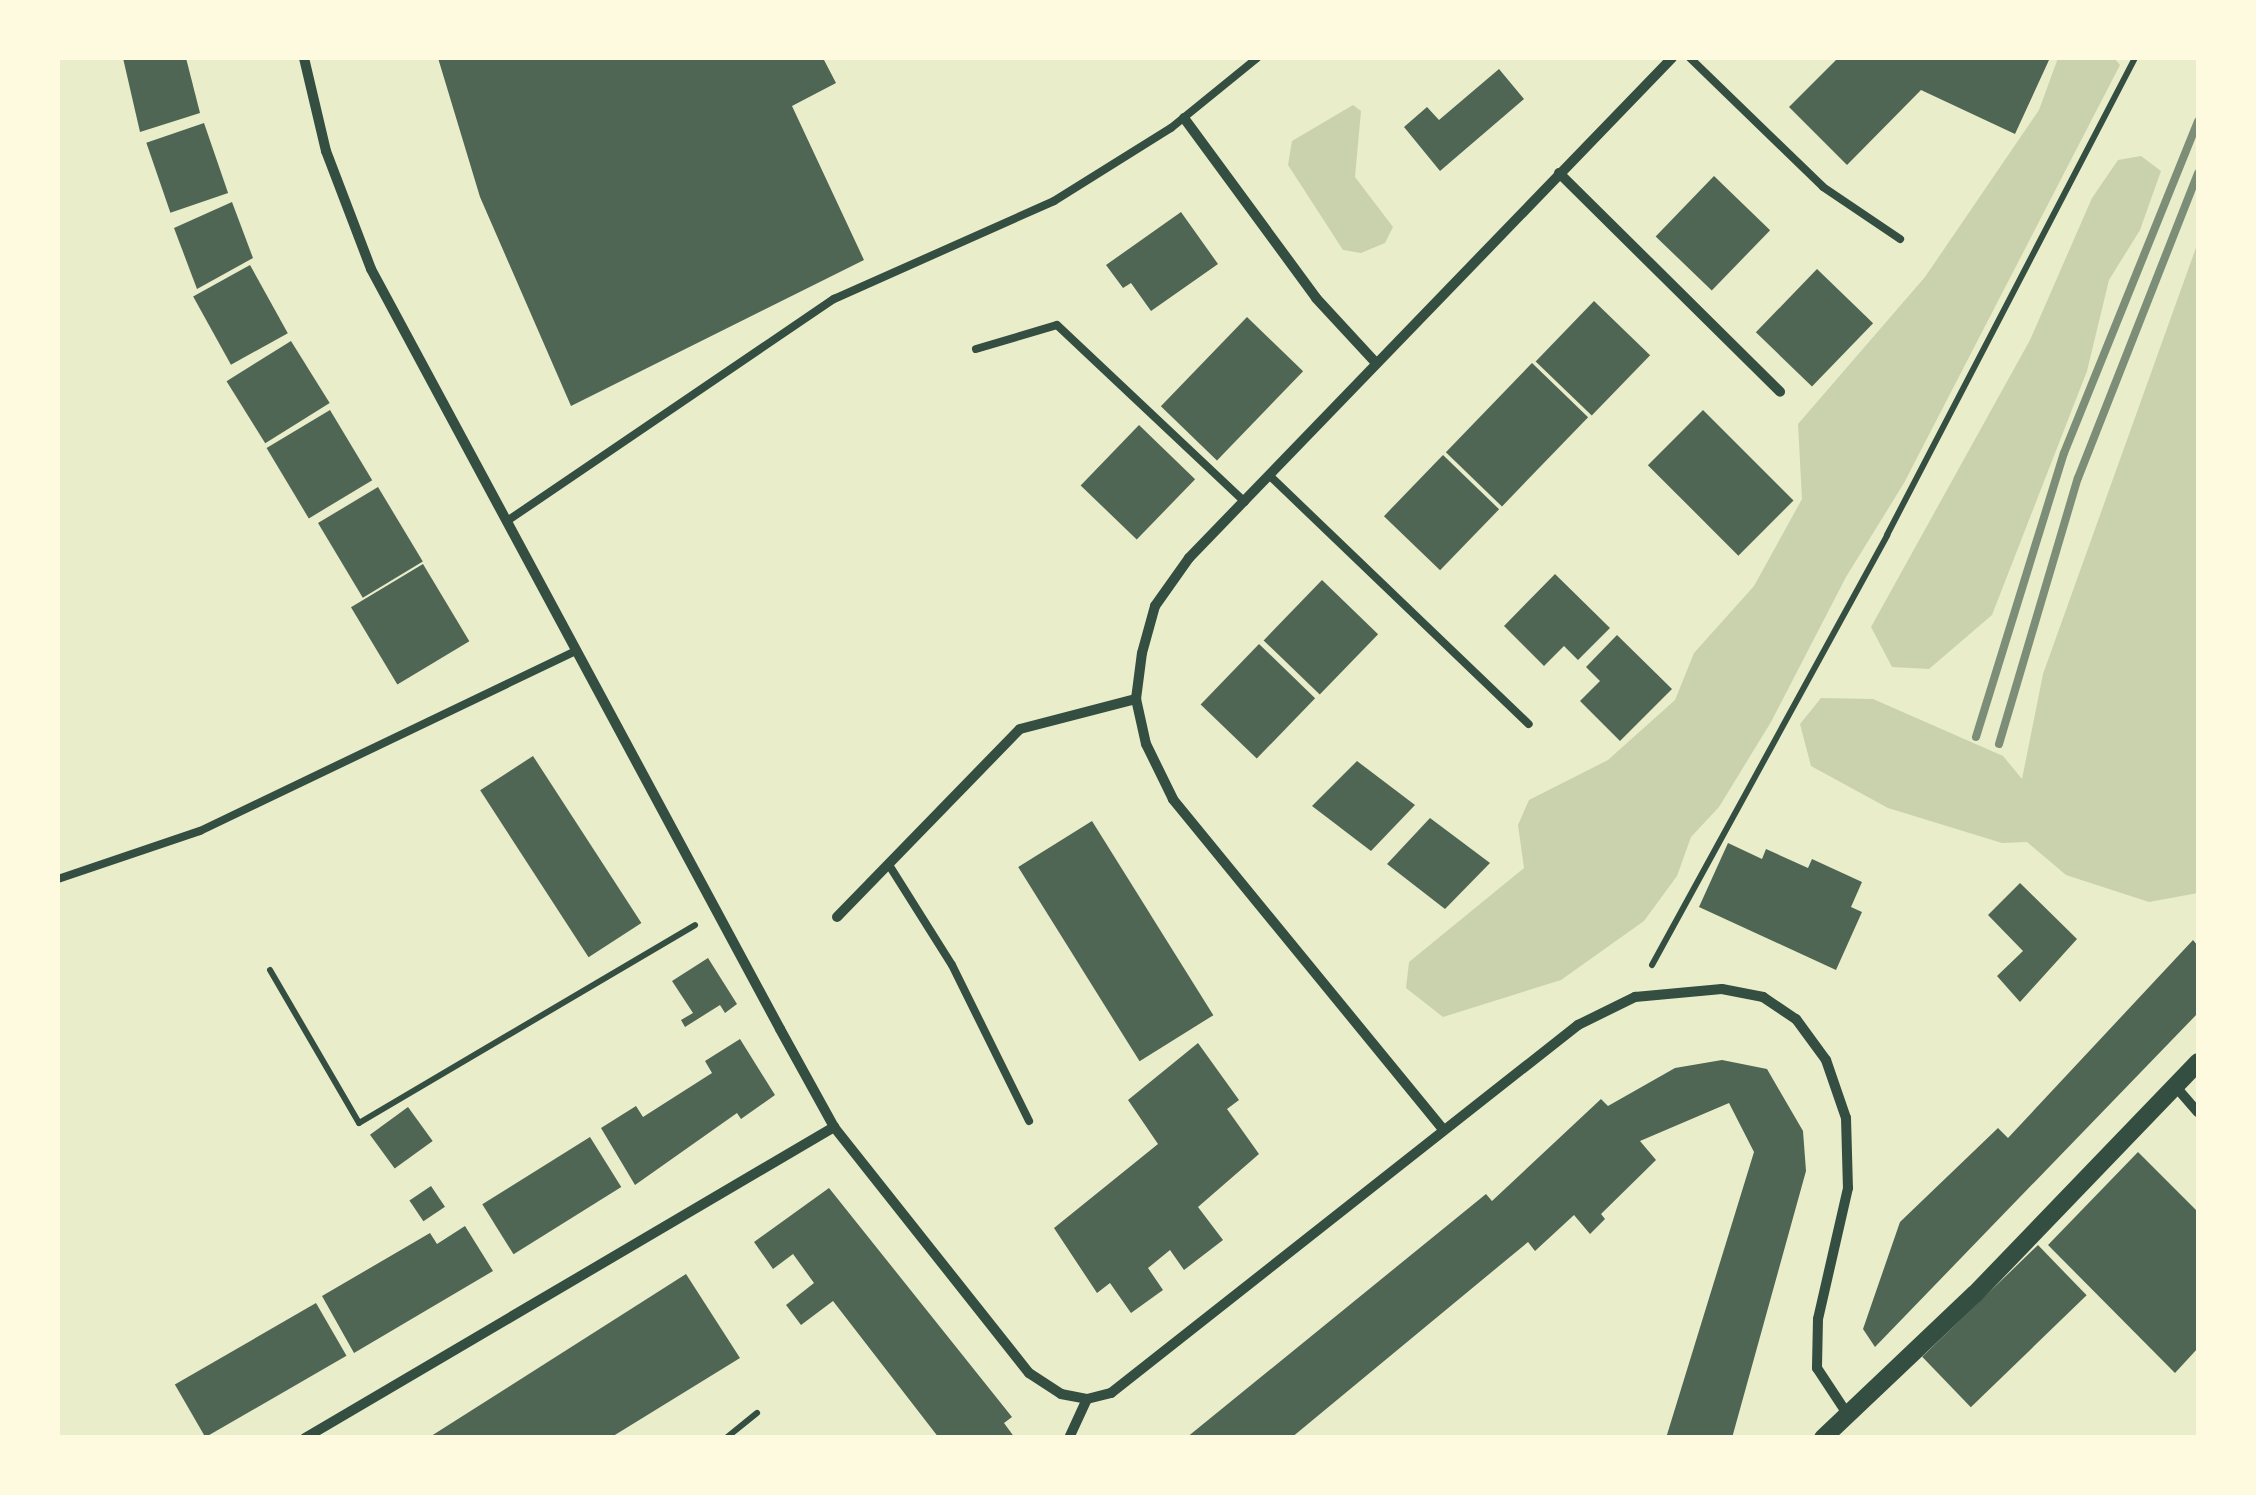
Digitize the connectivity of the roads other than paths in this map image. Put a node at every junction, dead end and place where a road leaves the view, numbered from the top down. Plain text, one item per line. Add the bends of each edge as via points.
1 (304, 58) edge
2 (1257, 58) edge
3 (1672, 58) edge
4 (1690, 58) edge
5 (1184, 118) junction
6 (1559, 173) junction
7 (1900, 239) dead end
8 (976, 349) dead end
9 (1375, 362) junction
10 (1780, 392) dead end
11 (1271, 477) junction
12 (1245, 502) junction
13 (510, 520) junction
14 (577, 650) junction
15 (1136, 699) junction
16 (1529, 724) dead end
17 (889, 864) junction
18 (58, 879) edge
19 (837, 917) dead end
20 (2198, 1062) edge
21 (2176, 1087) junction
22 (2198, 1112) edge
23 (1029, 1121) dead end
24 (834, 1128) junction
25 (1442, 1128) junction
26 (1087, 1399) junction
27 (1848, 1415) junction
28 (306, 1438) edge
29 (1069, 1438) edge
30 (1823, 1438) edge

1 - 13 street via 350,222
2 - 5 lane
3 - 6 street
4 - 7 lane via 1824,187
5 - 9 street via 1316,298
5 - 13 lane via 1054,201 834,299
6 - 9 street
6 - 10 street
8 - 12 lane via 1057,325
9 - 11 street
11 - 12 street
11 - 16 lane
12 - 15 street via 1189,558 1154,606
13 - 14 street
14 - 18 lane via 200,831
14 - 24 street
15 - 17 street via 1020,729
15 - 25 street via 1146,744 1173,799
17 - 19 street
17 - 23 lane via 952,965
20 - 21 street
21 - 22 street
21 - 27 street
24 - 26 street via 1029,1373 1061,1394
24 - 28 street
25 - 26 street via 1131,1381
25 - 27 street via 1578,1026 1635,997 1722,989 1763,997 1796,1019 1826,1060 1846,1118 1848,1188 1818,1318 1818,1368
26 - 29 street
27 - 30 street

